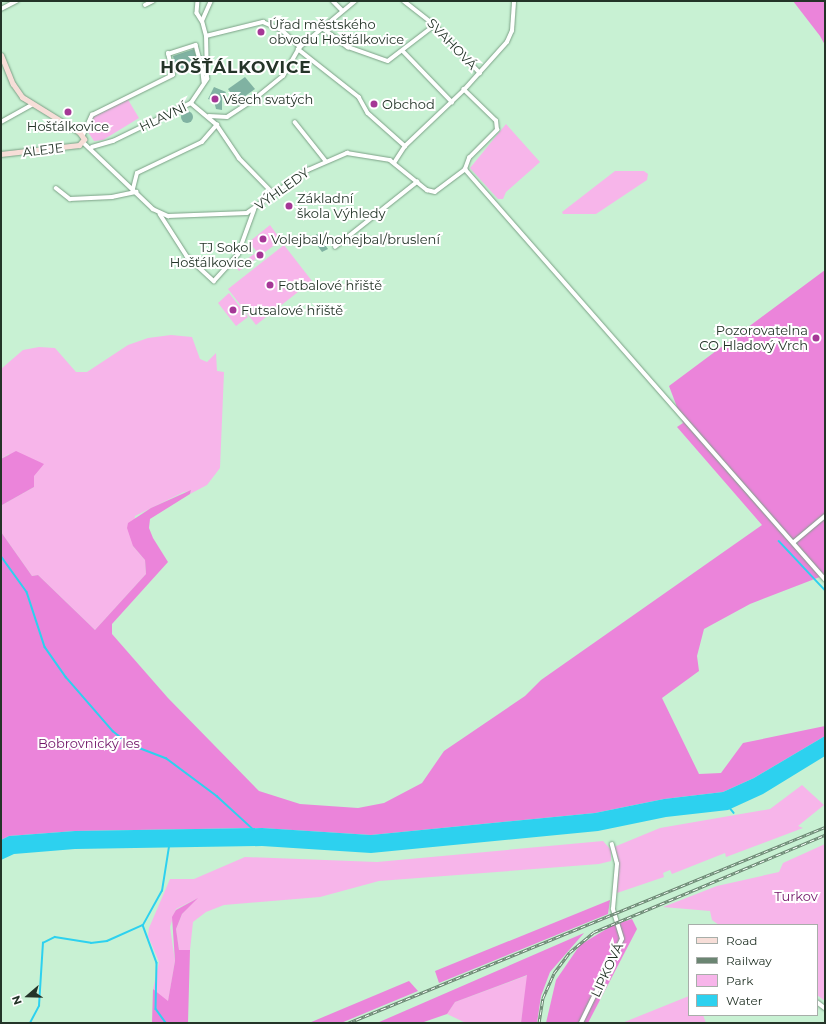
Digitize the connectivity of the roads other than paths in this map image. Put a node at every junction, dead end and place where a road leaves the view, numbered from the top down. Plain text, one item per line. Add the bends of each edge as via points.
1 (17, 1) edge
2 (153, 1) edge
3 (198, 1) edge
4 (211, 1) edge
5 (333, 1) edge
6 (354, 1) edge
7 (404, 1) edge
8 (514, 1) edge
9 (145, 5) dead end
10 (1, 9) edge
11 (342, 10) junction
12 (202, 21) junction
13 (435, 25) junction
14 (321, 28) junction
15 (206, 36) junction
16 (299, 48) junction
17 (403, 51) junction
18 (1, 55) edge
19 (199, 56) tunnel mouth
20 (202, 65) tunnel mouth
21 (480, 73) junction
22 (203, 85) junction
23 (464, 90) junction
24 (452, 102) junction
25 (191, 103) junction
26 (32, 105) junction
27 (209, 116) junction
28 (1, 122) edge
29 (294, 122) dead end
30 (218, 125) junction
31 (83, 135) junction
32 (83, 142) junction
33 (405, 146) junction
34 (92, 147) junction
35 (1, 154) edge
36 (326, 161) junction
37 (394, 163) junction
38 (465, 169) junction
39 (417, 182) junction
40 (56, 188) dead end
41 (135, 191) junction
42 (274, 194) junction
43 (254, 210) junction
44 (160, 214) junction
45 (335, 246) dead end
46 (825, 516) edge
47 (794, 542) junction
48 (825, 579) edge
49 (612, 845) dead end
50 (581, 1023) edge

1 - 10 street
2 - 9 street
3 - 12 street via 197,12
4 - 12 street
5 - 11 street
6 - 11 street
7 - 13 street, SVAHOVÁ
8 - 21 street via 512,31 507,42
11 - 14 street
12 - 15 street
13 - 17 street
13 - 21 street, SVAHOVÁ
14 - 16 street
14 - 17 street via 348,47 385,60
15 - 16 street via 249,23 262,22 282,30
15 - 22 street via 207,79
16 - 27 street via 282,76 252,101 228,117
16 - 33 street via 359,96 368,113
17 - 24 street
18 - 26 street via 15,89
19 - 31 street via 196,45 168,54 173,75 90,116
20 - 22 street
21 - 23 street
22 - 25 street
23 - 24 street
23 - 38 street via 498,125 469,158
24 - 33 street
25 - 27 street, HLAVNÍ
25 - 34 street, HLAVNÍ via 113,141
26 - 28 street
26 - 31 street
27 - 30 street, HLAVNÍ
29 - 36 street
30 - 41 street via 202,142 137,173
30 - 42 street, HLAVNÍ via 239,158
31 - 32 street
32 - 34 street
32 - 35 street, ALEJE via 78,146
33 - 37 street
34 - 41 street via 102,162
36 - 37 street, VÝHLEDY via 355,152
36 - 42 street, VÝHLEDY
37 - 39 street, VÝHLEDY
38 - 39 street, VÝHLEDY via 435,192 430,192
38 - 47 street
39 - 45 street
40 - 41 street via 70,199 112,197
41 - 44 street
42 - 43 street, VÝHLEDY
43 - 44 street, VÝHLEDY via 231,215
43 - 44 street via 238,254 214,281 187,256
46 - 47 street
47 - 48 street
49 - 50 street, LIPKOVÁ via 617,864 613,909 622,939

